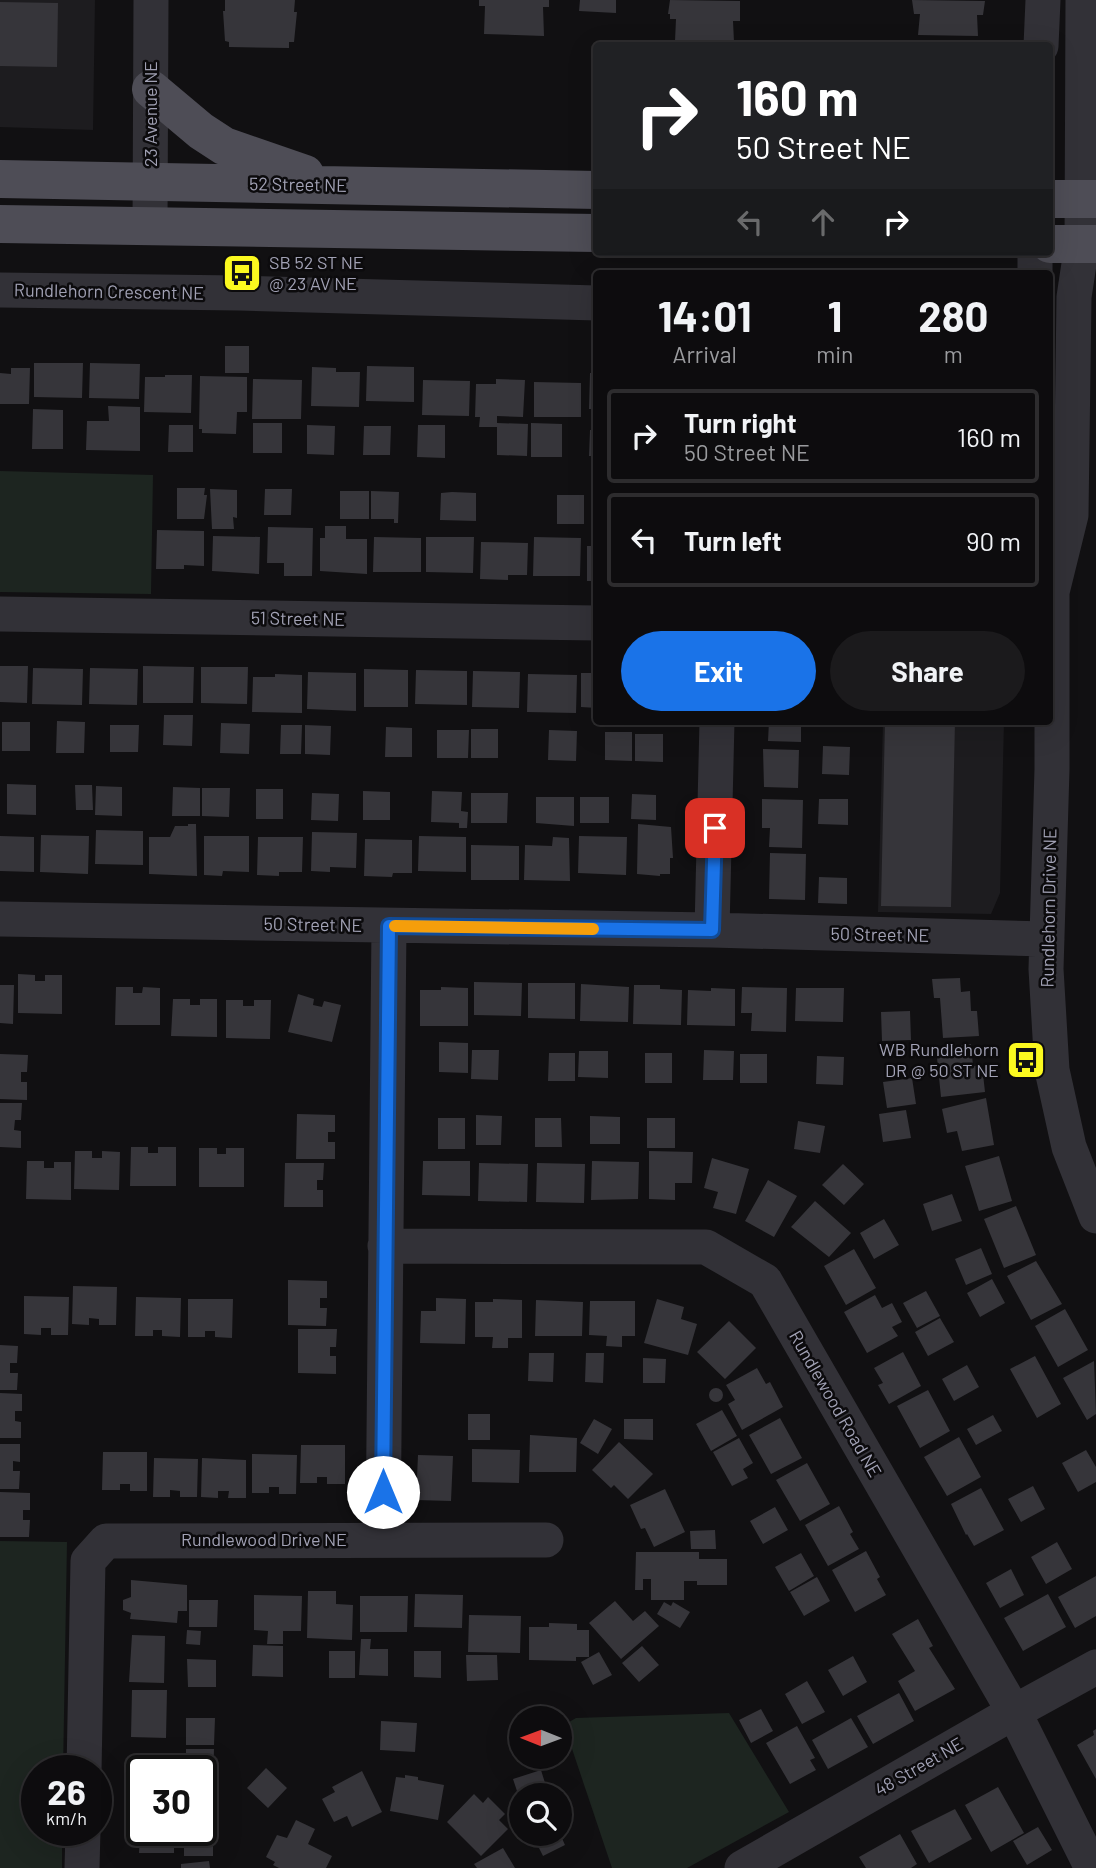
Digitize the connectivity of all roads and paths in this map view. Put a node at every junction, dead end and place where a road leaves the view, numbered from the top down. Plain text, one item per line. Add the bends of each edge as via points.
1 (151, 0) edge
2 (1043, 0) edge
3 (1083, 0) edge
4 (1041, 42) edge
5 (151, 89) junction
6 (0, 179) edge
7 (150, 182) junction
8 (337, 185) junction
9 (593, 190) edge
10 (1075, 199) edge
11 (0, 224) edge
12 (150, 227) junction
13 (593, 233) edge
14 (1076, 244) edge
15 (0, 290) edge
16 (593, 303) edge
17 (1053, 580) edge
18 (0, 614) edge
19 (593, 623) edge
20 (717, 725) edge
21 (1052, 725) edge
22 (0, 919) edge
23 (389, 926) junction
24 (712, 930) junction
25 (1047, 939) junction
26 (1096, 1216) edge
27 (385, 1246) junction
28 (383, 1539) junction
29 (546, 1540) dead end
30 (1096, 1668) edge
31 (1014, 1712) junction
32 (84, 1755) edge
33 (83, 1846) edge
34 (750, 1866) edge
35 (82, 1868) edge
36 (1092, 1868) edge

1 - 5 street, 23 Avenue NE
2 - 4 street
3 - 10 street, Rundlehorn Drive NE
5 - 7 street, 23 Avenue NE
5 - 8 main road via 224,146
6 - 7 main road, 52 Street NE
7 - 8 main road, 52 Street NE
7 - 12 street, 23 Avenue NE
8 - 9 main road, 52 Street NE
10 - 14 street, Rundlehorn Drive NE
11 - 12 main road
12 - 13 main road
14 - 17 street, Rundlehorn Drive NE via 1071,515
15 - 16 street, Rundlehorn Crescent NE
18 - 19 street, 51 Street NE
20 - 24 street
21 - 25 street, Rundlehorn Drive NE
22 - 23 street, 50 Street NE
23 - 24 street, 50 Street NE
23 - 27 street
24 - 25 street, 50 Street NE
25 - 26 street, Rundlehorn Drive NE via 1052,1070 1069,1147
27 - 28 street
27 - 31 street, Rundlewood Road NE via 706,1247 765,1281
28 - 29 street, Rundlewood Drive NE
28 - 32 street, Rundlewood Drive NE via 106,1541 88,1561
30 - 31 street, 48 Street NE
31 - 34 street, 48 Street NE
31 - 36 street, Rundlewood Road NE
33 - 35 street

